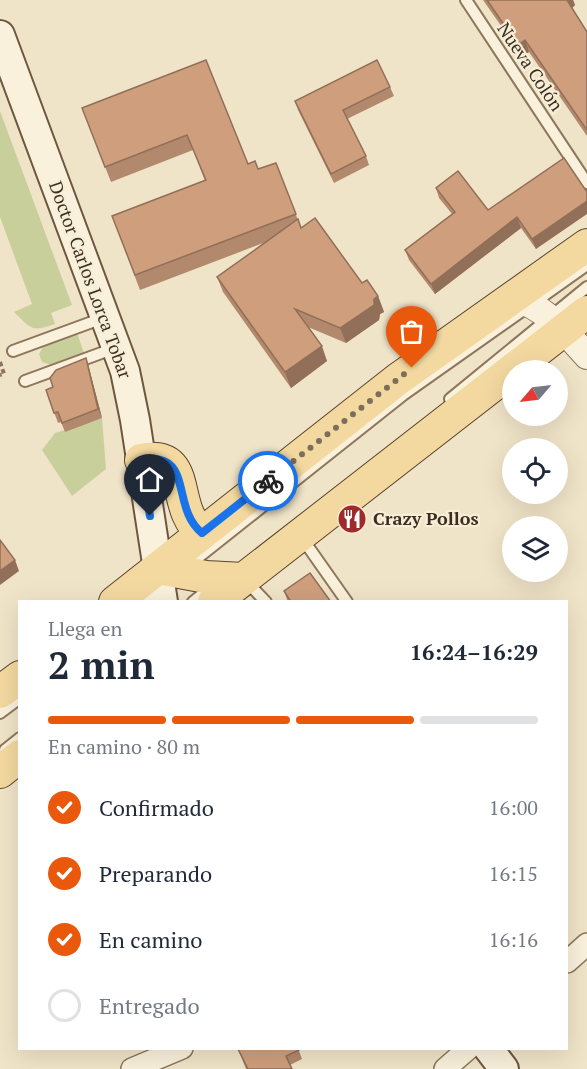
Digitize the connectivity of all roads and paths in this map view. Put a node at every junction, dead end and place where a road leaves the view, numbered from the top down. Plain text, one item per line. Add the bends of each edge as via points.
1 (466, 0) edge
2 (0, 35) edge
3 (587, 183) edge
4 (587, 245) edge
5 (587, 265) edge
6 (587, 287) edge
7 (552, 311) edge
8 (106, 317) junction
9 (117, 348) junction
10 (14, 351) dead end
11 (587, 356) edge
12 (0, 362) edge
13 (0, 375) edge
14 (25, 381) dead end
15 (444, 404) dead end
16 (141, 460) junction
17 (202, 533) junction
18 (300, 535) junction
19 (230, 581) edge
20 (161, 586) edge
21 (121, 600) edge
22 (197, 600) edge
23 (263, 600) edge
24 (346, 600) edge
25 (18, 678) edge
26 (0, 692) edge
27 (18, 700) edge
28 (0, 713) edge
29 (18, 740) edge
30 (0, 754) edge
31 (18, 758) edge
32 (0, 772) edge
33 (587, 944) edge
34 (568, 961) edge
35 (177, 1050) edge
36 (467, 1050) edge
37 (490, 1050) edge
38 (132, 1069) edge
39 (445, 1069) edge
40 (504, 1069) edge

1 - 3 lane, Nueva Colón
2 - 8 main road, Doctor Carlos Lorca Tobar
4 - 7 main road
5 - 7 lane
6 - 7 lane
7 - 11 street
7 - 15 lane
7 - 17 main road via 398,379
7 - 18 main road
7 - 20 lane via 403,395
8 - 9 main road, Doctor Carlos Lorca Tobar
8 - 10 lane
9 - 14 lane
9 - 16 main road, Doctor Carlos Lorca Tobar via 131,395
12 - 13 path via 4,374
16 - 17 main road via 159,459 171,464 188,518
16 - 20 main road, Doctor Carlos Lorca Tobar
17 - 20 main road
18 - 19 main road
18 - 24 lane
19 - 20 main road
19 - 22 lane
19 - 23 lane
20 - 21 main road
25 - 26 main road
27 - 28 lane
29 - 30 lane
31 - 32 main road
33 - 34 street
35 - 38 street
36 - 39 street
37 - 40 main road

